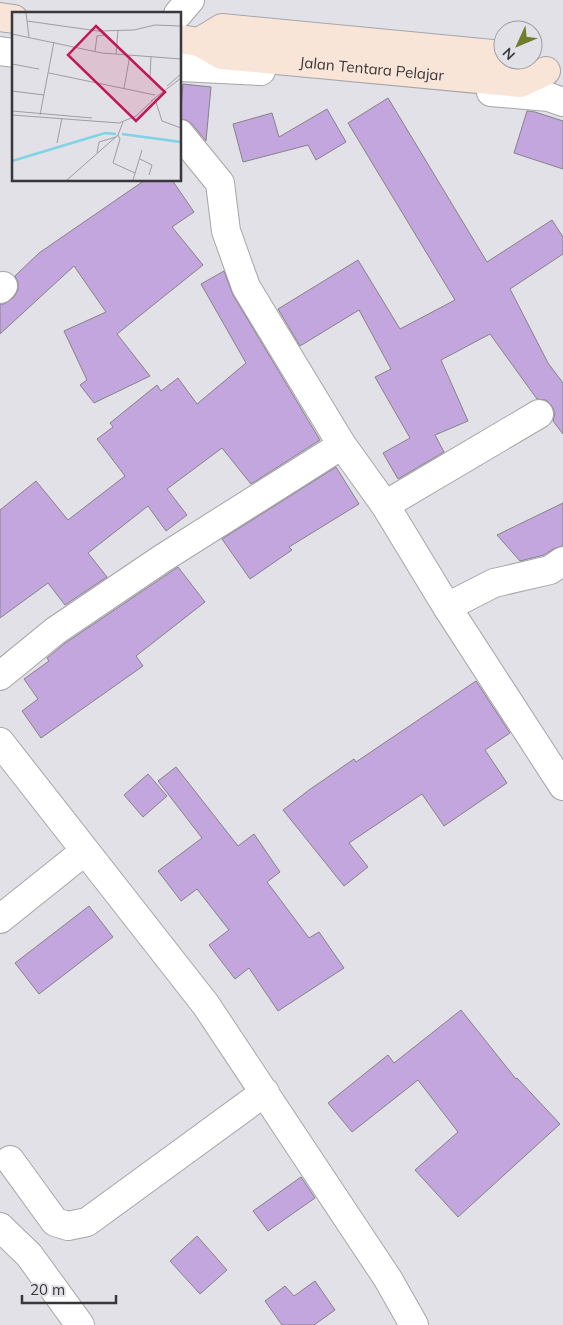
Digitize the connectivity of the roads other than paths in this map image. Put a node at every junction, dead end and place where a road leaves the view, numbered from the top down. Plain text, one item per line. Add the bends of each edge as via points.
1 (190, 0) edge
2 (180, 12) edge
3 (189, 40) edge
4 (493, 53) edge
5 (181, 67) edge
6 (546, 68) edge
7 (563, 102) edge
8 (181, 135) edge
9 (539, 414) dead end
10 (342, 445) junction
11 (385, 506) junction
12 (563, 561) edge
13 (447, 607) junction
14 (0, 676) edge
15 (0, 742) edge
16 (563, 786) edge
17 (85, 851) junction
18 (0, 919) edge
19 (264, 1092) junction
20 (10, 1160) dead end
21 (0, 1227) edge
22 (80, 1325) edge
23 (414, 1325) edge

1 - 2 street
3 - 4 main road, Jalan Tentara Pelajar via 222,28
3 - 6 main road, Jalan Tentara Pelajar via 222,55 520,83
5 - 7 street via 291,72 549,97
8 - 10 street via 220,183 226,232 246,287
9 - 11 street
10 - 11 street
10 - 14 street via 163,558 64,625
11 - 13 street
12 - 13 street via 550,570 494,583
13 - 16 street
15 - 17 street
17 - 18 street
17 - 19 street via 206,1005
19 - 20 street via 87,1222 68,1226 55,1222
19 - 23 street via 388,1279
21 - 22 street via 29,1255

